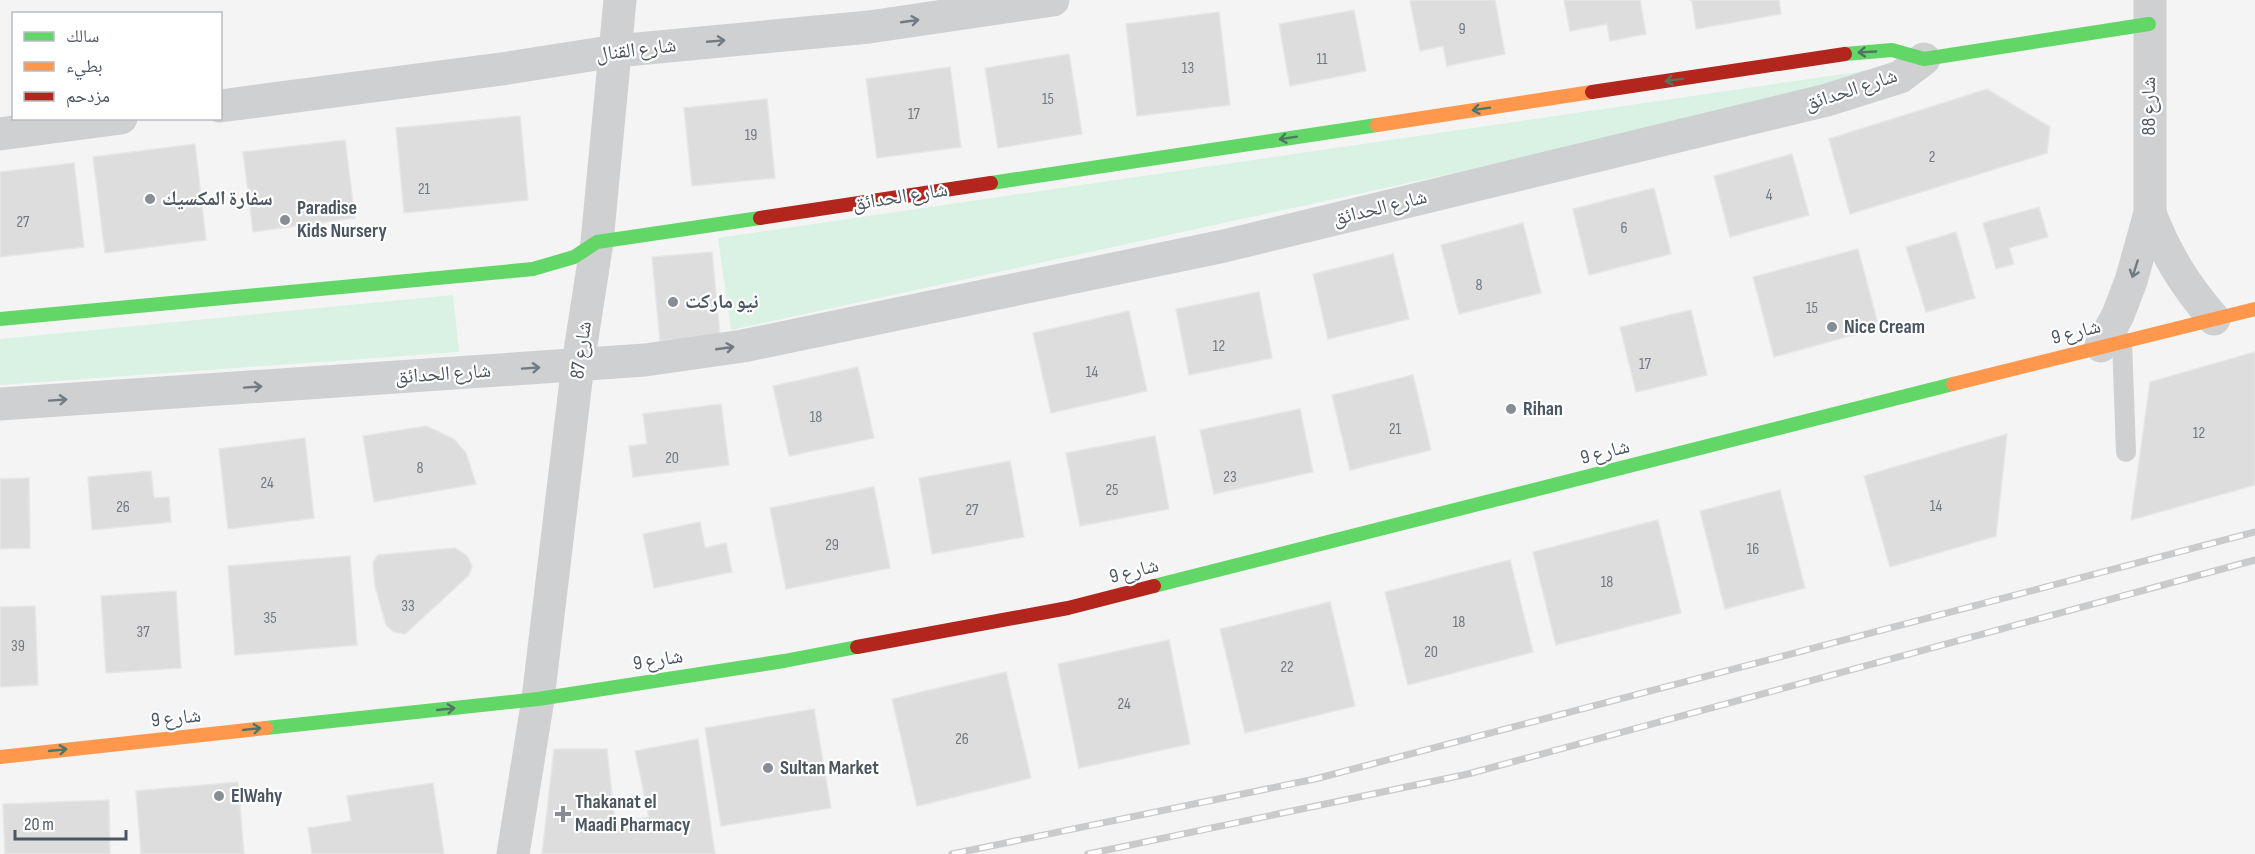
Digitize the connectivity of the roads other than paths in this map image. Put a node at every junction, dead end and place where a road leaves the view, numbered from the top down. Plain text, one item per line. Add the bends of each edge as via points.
1 (620, 0) edge
2 (1053, 0) edge
3 (2149, 12) edge
4 (616, 51) junction
5 (1924, 59) junction
6 (222, 106) edge
7 (106, 120) edge
8 (0, 134) edge
9 (2150, 213) junction
10 (597, 242) junction
11 (2255, 309) edge
12 (2214, 318) junction
13 (0, 319) edge
14 (2111, 344) junction
15 (578, 364) junction
16 (0, 404) edge
17 (2126, 452) dead end
18 (538, 699) junction
19 (0, 757) edge
20 (513, 854) edge

1 - 4 street, شارع 87
4 -> 2 street, شارع القنال via 869,27
3 - 5 street
3 - 9 street, شارع 88
4 - 6 street, شارع القنال
4 - 10 street, شارع 87
5 -> 10 street, شارع الحدائق via 1892,50 1853,53
15 -> 5 street, شارع الحدائق via 645,360 743,346 1224,246 1827,100 1900,77
7 - 8 street
9 - 12 street, شارع 88 via 2176,270
9 -> 14 street, شارع 88
10 - 13 street, شارع الحدائق via 574,257 533,269
10 - 15 street, شارع 87
11 - 12 street, شارع 9
12 - 14 street, شارع 9
14 - 17 lane
14 - 18 street, شارع 9 via 1068,608 784,661
16 -> 15 street, شارع الحدائق
15 - 18 street, شارع 87
19 -> 18 street, شارع 9
18 - 20 street, شارع 87

